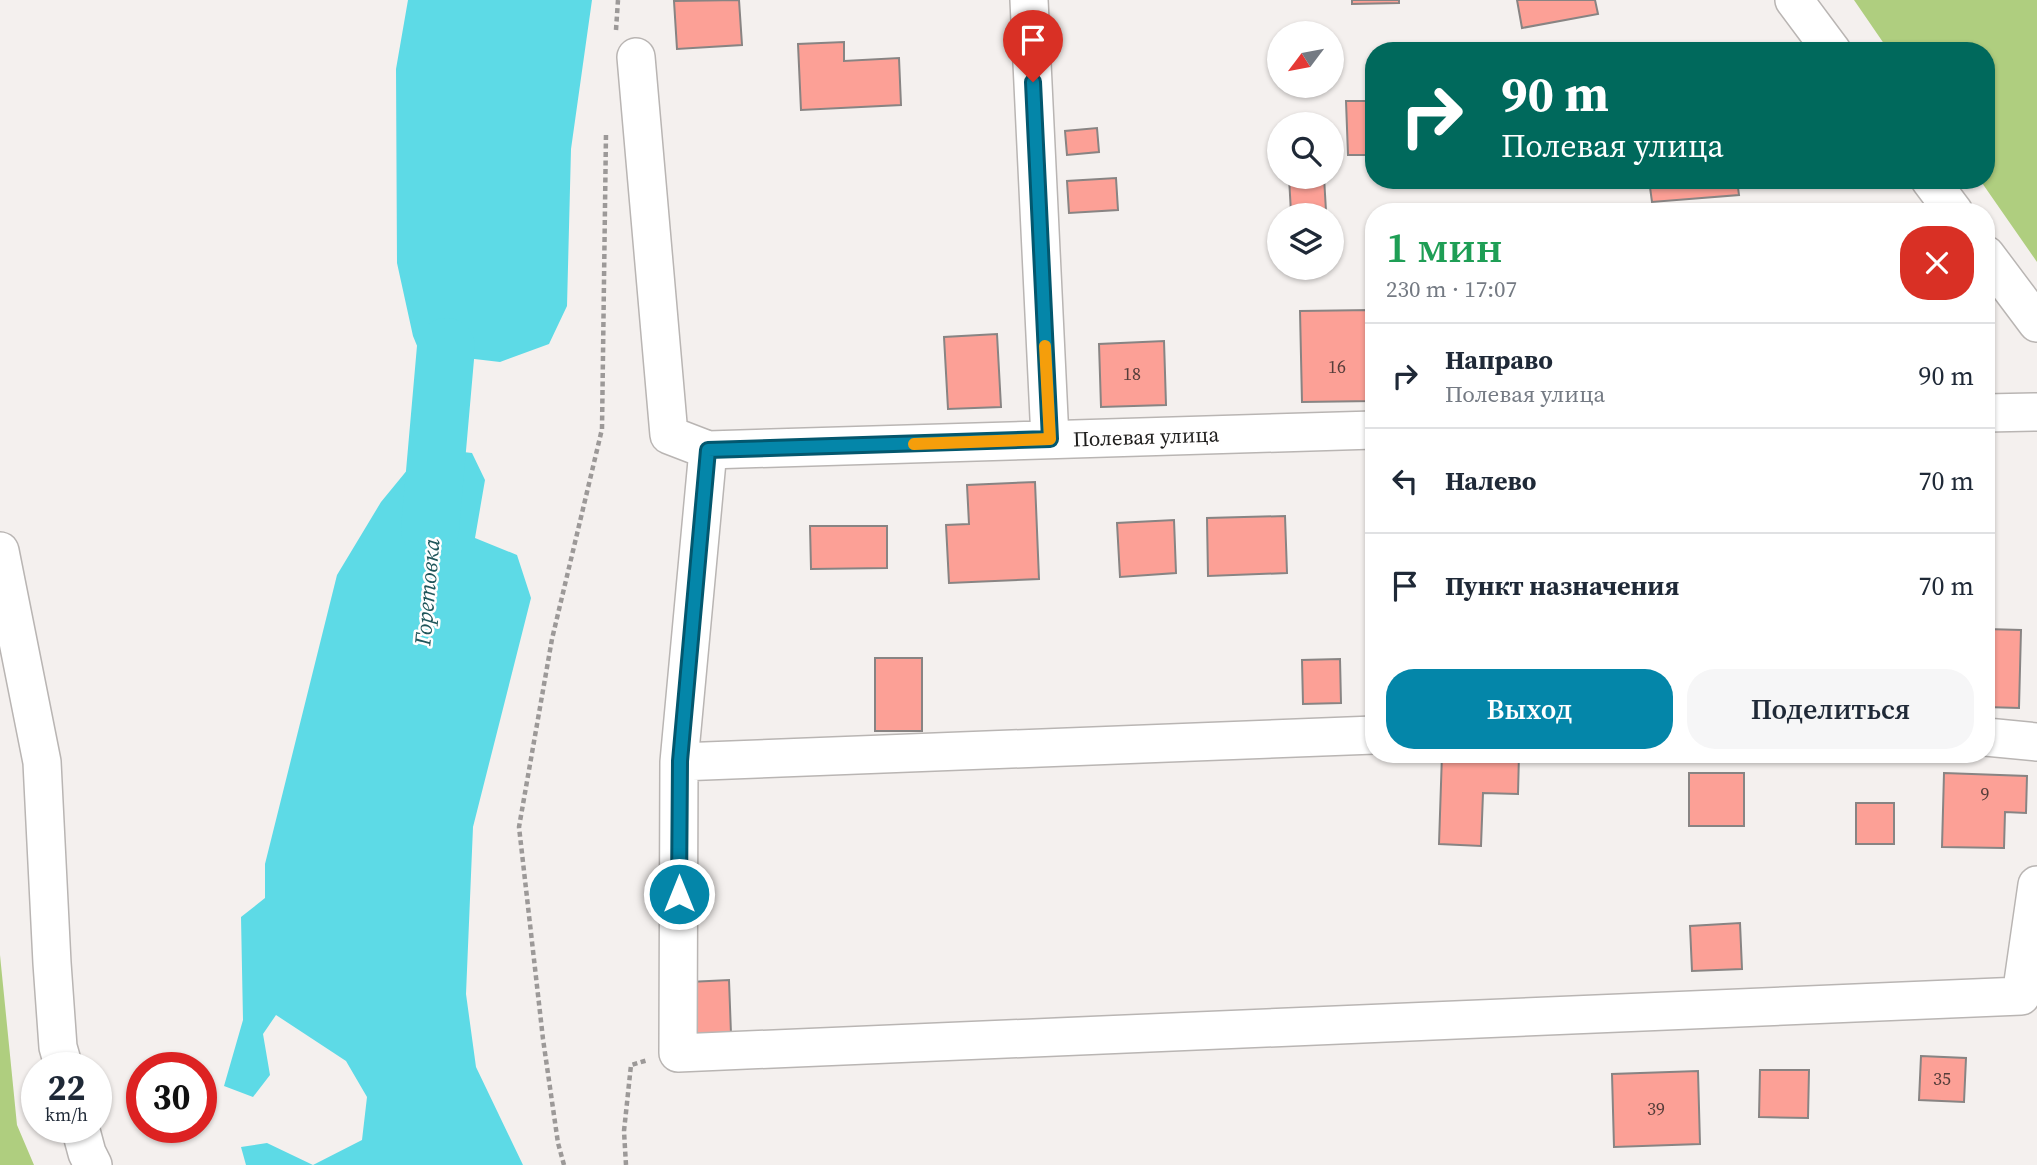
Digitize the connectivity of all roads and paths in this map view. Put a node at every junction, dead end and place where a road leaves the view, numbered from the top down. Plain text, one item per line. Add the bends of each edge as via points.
1 (618, 0) edge
2 (1029, 0) edge
3 (1794, 0) edge
4 (1825, 42) edge
5 (625, 49) joint
6 (607, 120) dead end
7 (1995, 267) edge
8 (2037, 323) edge
9 (2037, 412) edge
10 (1995, 413) edge
11 (1365, 430) edge
12 (1050, 439) junction
13 (708, 450) junction
14 (0, 551) edge
15 (1365, 735) edge
16 (1995, 738) edge
17 (2037, 742) edge
18 (680, 761) junction
19 (2037, 885) edge
20 (60, 1052) edge
21 (678, 1052) junction
22 (84, 1143) edge
23 (93, 1165) edge
24 (564, 1165) edge
25 (626, 1165) edge

1 - 5 path
2 - 12 street
3 - 4 street
5 - 13 street via 669,435
6 - 24 path via 602,429 552,639 519,827 543,1039
7 - 8 street
9 - 10 street
11 - 12 street, Полевая улица
12 - 13 street, Полевая улица
13 - 18 street
14 - 20 street via 42,762
15 - 18 street
16 - 17 street
18 - 21 street
19 - 21 street via 2021,996
21 - 25 path via 631,1065 624,1131
22 - 23 street

